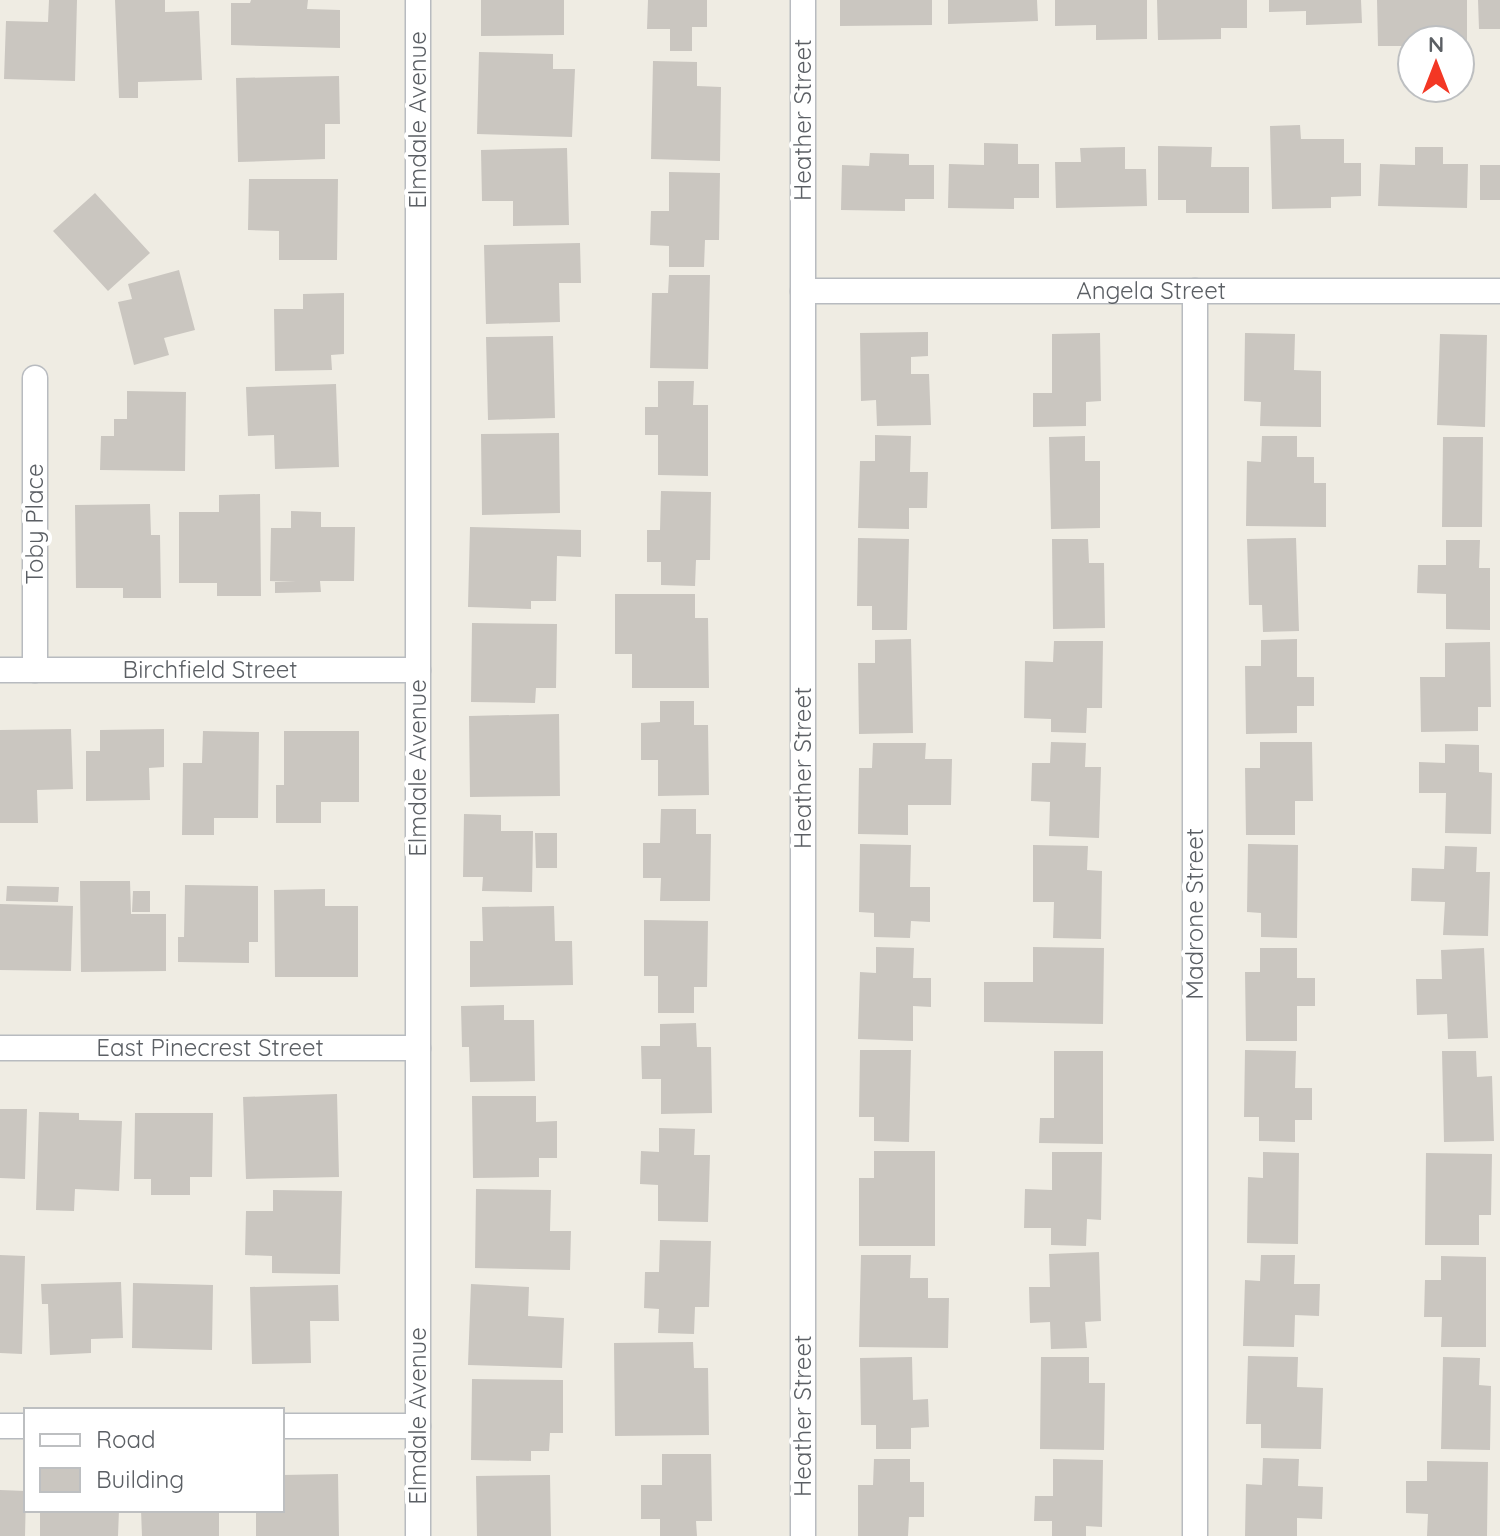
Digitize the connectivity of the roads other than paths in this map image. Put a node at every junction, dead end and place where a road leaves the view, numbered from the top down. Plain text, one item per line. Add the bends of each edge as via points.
1 (418, 0) edge
2 (803, 0) edge
3 (803, 291) junction
4 (1195, 291) junction
5 (1500, 291) edge
6 (35, 378) dead end
7 (0, 670) edge
8 (35, 670) junction
9 (418, 670) junction
10 (0, 1048) edge
11 (418, 1048) junction
12 (0, 1426) edge
13 (24, 1426) edge
14 (284, 1426) edge
15 (418, 1426) junction
16 (418, 1536) edge
17 (803, 1536) edge
18 (1195, 1536) edge

1 - 9 street, Elmdale Avenue
2 - 3 street, Heather Street
3 - 4 street, Angela Street
3 - 17 street, Heather Street
4 - 5 street, Angela Street
4 - 18 street, Madrone Street
6 - 8 street, Toby Place
7 - 8 street, Birchfield Street
8 - 9 street, Birchfield Street
9 - 11 street, Elmdale Avenue
10 - 11 street, East Pinecrest Street
11 - 15 street, Elmdale Avenue
12 - 13 street
14 - 15 street
15 - 16 street, Elmdale Avenue

